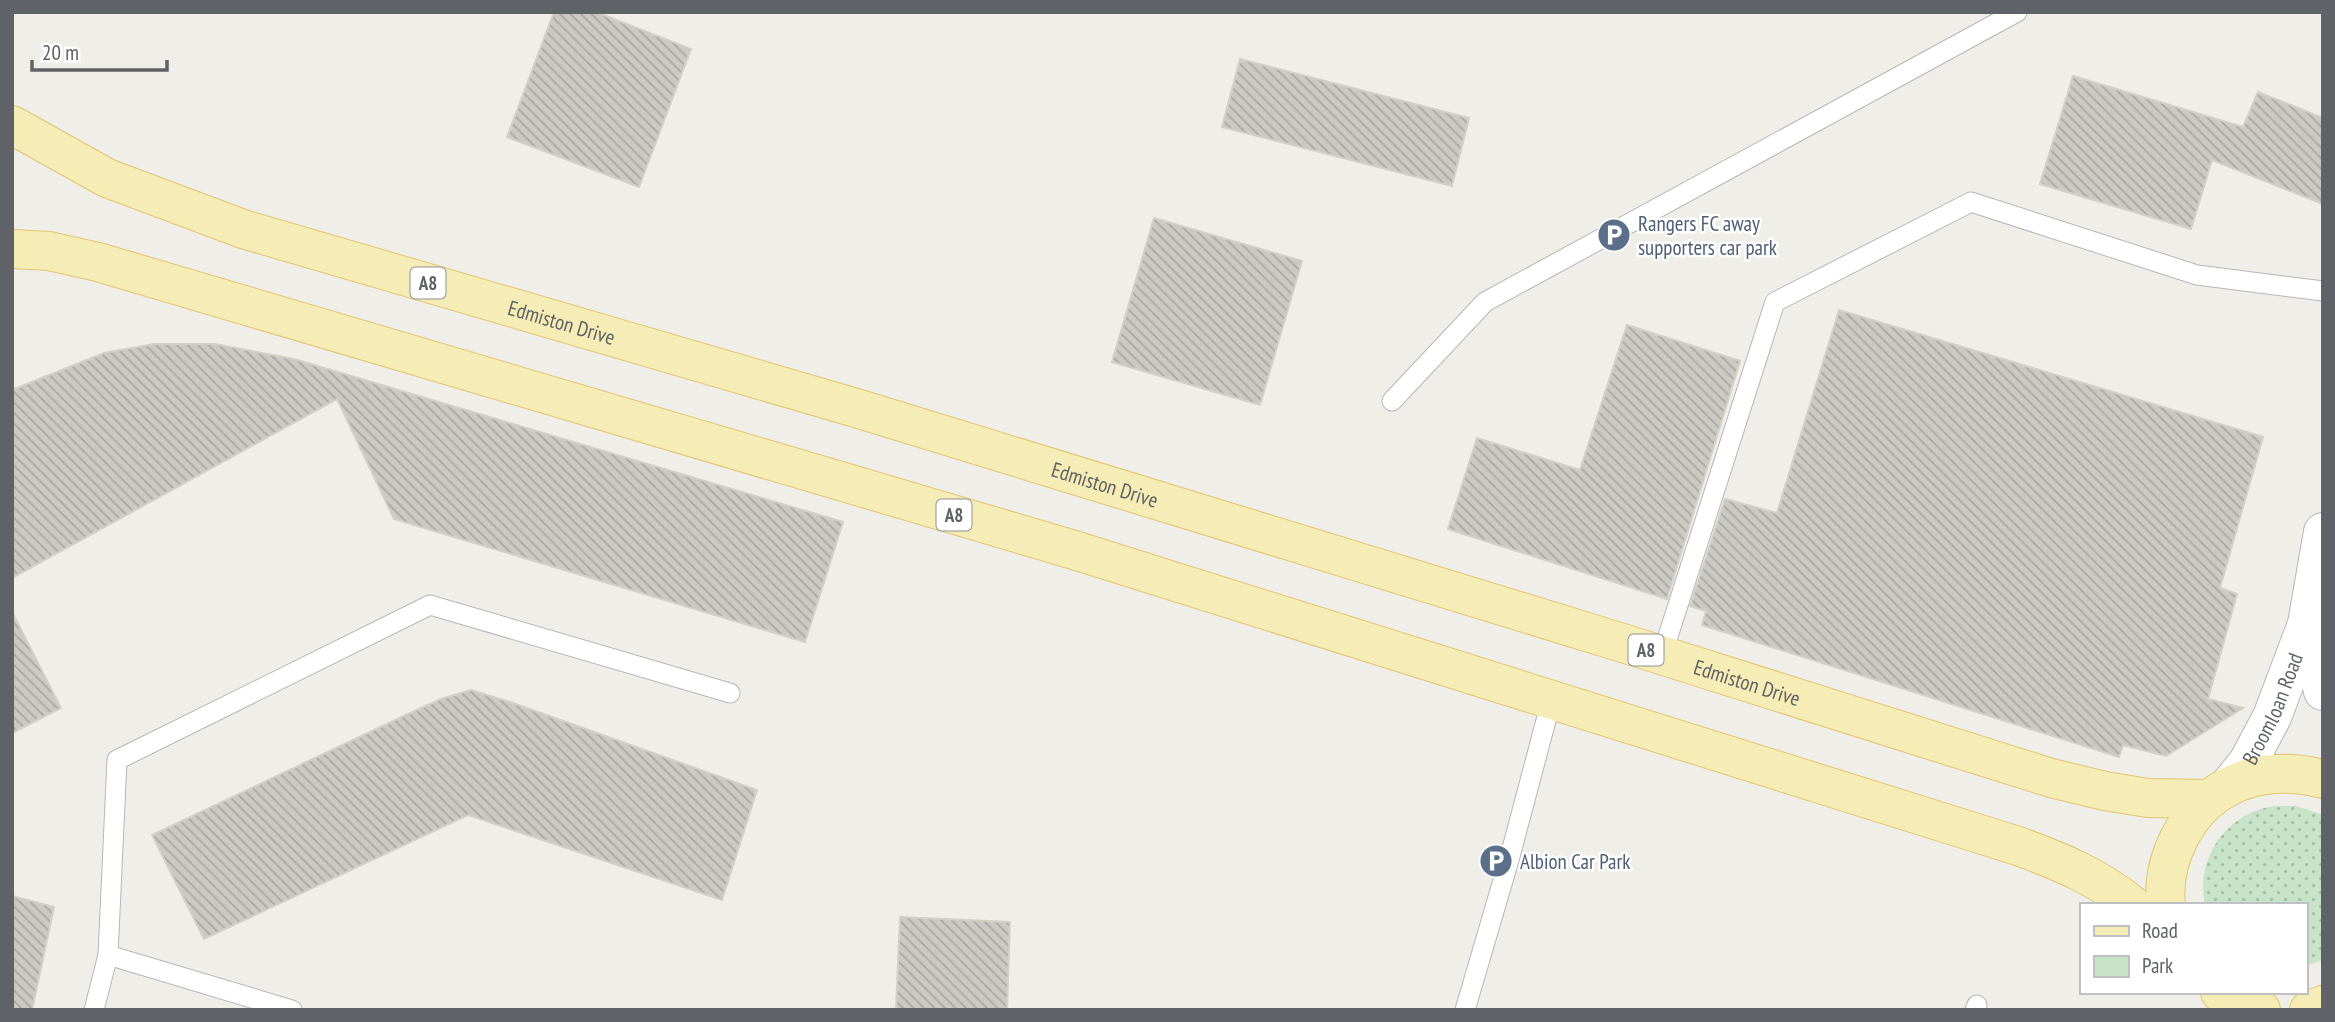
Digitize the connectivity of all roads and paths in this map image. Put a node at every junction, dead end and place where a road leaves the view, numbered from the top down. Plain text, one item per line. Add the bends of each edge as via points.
1 (2017, 12) edge
2 (12, 125) edge
3 (12, 249) edge
4 (2323, 291) edge
5 (1392, 401) dead end
6 (2323, 532) edge
7 (2307, 624) junction
8 (1662, 655) junction
9 (2323, 691) edge
10 (730, 693) dead end
11 (1552, 698) junction
12 (2323, 779) edge
13 (2219, 793) junction
14 (2130, 903) edge
15 (2166, 903) edge
16 (108, 955) junction
17 (2323, 1005) edge
18 (94, 1010) edge
19 (292, 1010) edge
20 (1465, 1010) edge
21 (2309, 1010) edge

1 - 5 lane via 1485,302
2 - 8 main road, Edmiston Drive / A8 via 107,178 243,229 856,408
3 - 11 main road, A8 via 49,251 98,262 1074,550
4 - 8 lane via 2197,275 1971,202 1775,302
6 - 7 street, Broomloan Road
7 - 9 street, Broomloan Road
7 - 13 street, Broomloan Road via 2272,717 2248,762
8 - 13 main road, Edmiston Drive / A8 via 2051,778 2148,798
10 - 16 lane via 430,605 117,760
11 - 14 main road, A8 via 2018,846 2072,866
11 - 20 lane
12 - 13 main road via 2283,773 2244,780
13 - 15 main road via 2184,828 2168,863
16 - 18 lane
16 - 19 lane
17 - 21 main road

